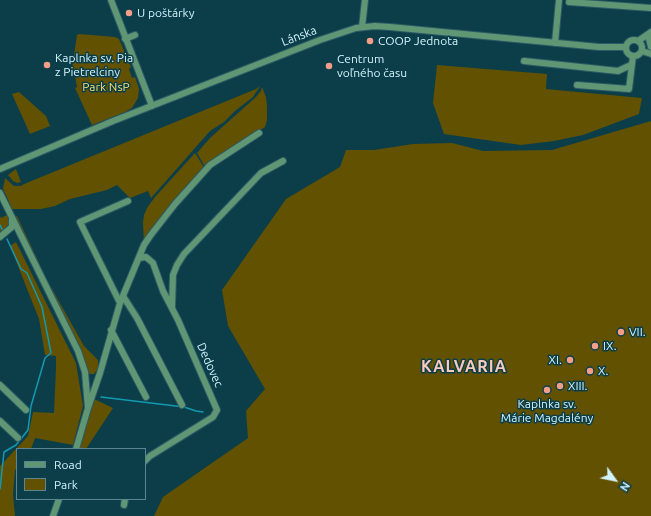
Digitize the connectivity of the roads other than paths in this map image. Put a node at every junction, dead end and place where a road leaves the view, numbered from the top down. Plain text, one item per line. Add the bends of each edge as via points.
1 (111, 0) edge
2 (364, 0) edge
3 (559, 0) edge
4 (569, 2) dead end
5 (651, 8) edge
6 (362, 28) junction
7 (651, 32) edge
8 (135, 35) dead end
9 (126, 39) junction
10 (638, 42) junction
11 (555, 43) junction
12 (626, 47) junction
13 (651, 47) edge
14 (642, 50) junction
15 (651, 54) edge
16 (633, 56) junction
17 (524, 61) dead end
18 (632, 66) junction
19 (577, 85) dead end
20 (152, 106) junction
21 (259, 133) dead end
22 (283, 161) dead end
23 (0, 169) edge
24 (0, 193) edge
25 (128, 201) dead end
26 (12, 217) junction
27 (1, 236) edge
28 (150, 236) junction
29 (139, 258) junction
30 (153, 262) junction
31 (123, 296) junction
32 (120, 303) junction
33 (172, 307) junction
34 (112, 330) junction
35 (85, 372) junction
36 (100, 373) junction
37 (0, 385) edge
38 (146, 397) dead end
39 (182, 405) dead end
40 (88, 408) junction
41 (26, 410) dead end
42 (0, 421) edge
43 (18, 438) dead end
44 (76, 448) edge
45 (146, 460) edge
46 (59, 500) edge
47 (53, 516) edge

1 - 9 street
2 - 6 street
3 - 11 street
4 - 5 street
6 - 11 street, Lánska via 399,27
6 - 20 street, Lánska via 324,39
7 - 10 street
7 - 13 street
8 - 9 street
9 - 20 street
10 - 12 street via 630,41
10 - 14 street
11 - 12 street, Lánska
12 - 16 street via 628,53
14 - 15 street
14 - 16 street via 639,55
16 - 18 street
17 - 18 street via 618,71
18 - 19 street via 629,89
20 - 23 street, Lánska
21 - 28 street via 205,169
22 - 33 street via 258,176 184,254 173,275
24 - 26 street
25 - 32 street via 80,222
26 - 27 street via 10,229
26 - 35 street via 78,351
28 - 29 street
28 - 30 street, Dedovec via 146,248
29 - 30 street via 146,257
29 - 31 street
30 - 33 street, Dedovec
31 - 32 street
31 - 39 street
32 - 34 street
33 - 45 street, Dedovec via 217,413
34 - 36 street
34 - 38 street
35 - 36 street via 88,378 93,380
35 - 40 street
36 - 40 street
37 - 41 street
40 - 44 street
42 - 43 street
46 - 47 street

